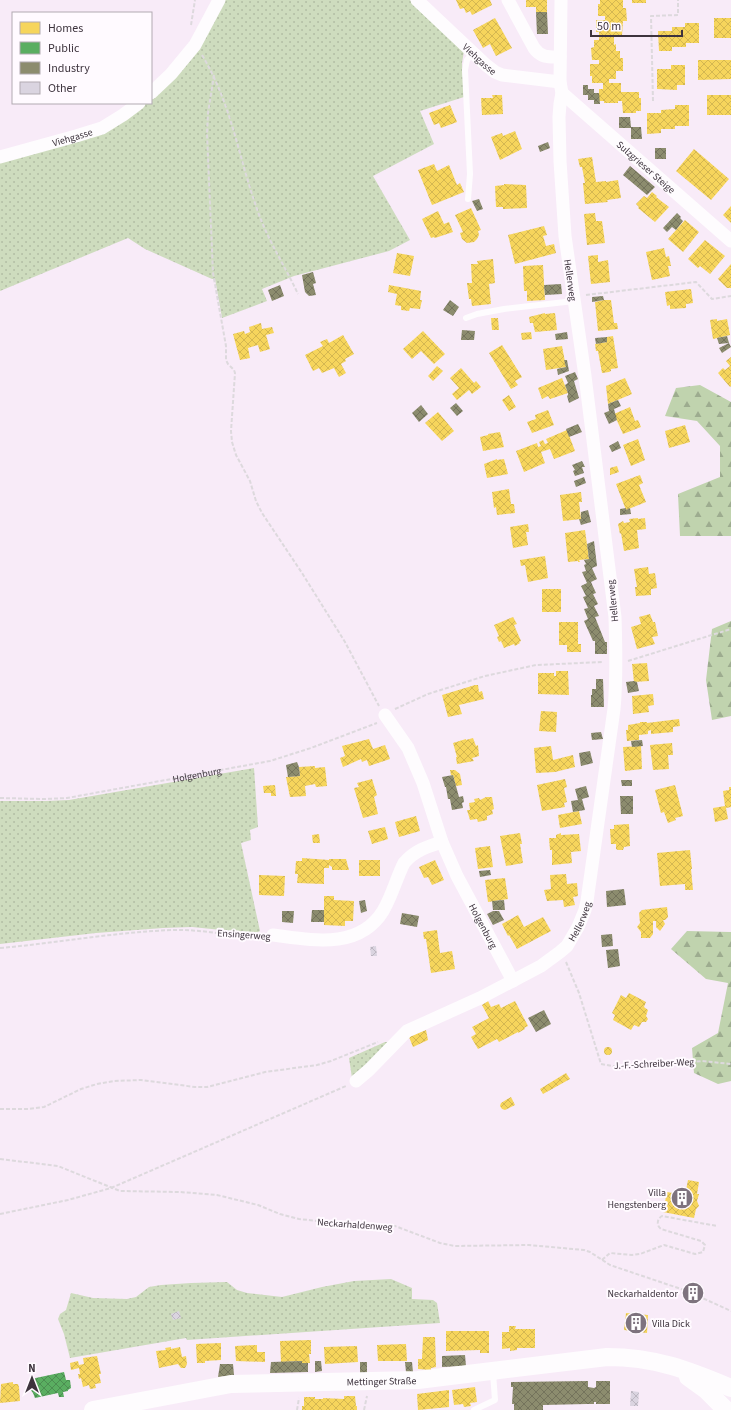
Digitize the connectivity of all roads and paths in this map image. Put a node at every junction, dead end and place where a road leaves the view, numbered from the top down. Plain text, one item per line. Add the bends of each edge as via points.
1 (219, 0) edge
2 (417, 0) edge
3 (508, 0) edge
4 (561, 0) edge
5 (678, 0) edge
6 (195, 46) junction
7 (473, 53) junction
8 (560, 57) junction
9 (214, 75) junction
10 (561, 88) junction
11 (152, 92) edge
12 (653, 101) dead end
13 (137, 104) edge
14 (0, 157) edge
15 (468, 199) dead end
16 (731, 241) edge
17 (298, 294) dead end
18 (731, 296) edge
19 (574, 299) junction
20 (466, 318) dead end
21 (731, 629) edge
22 (616, 662) junction
23 (386, 716) junction
24 (0, 798) edge
25 (442, 842) junction
26 (273, 935) joint
27 (0, 948) edge
28 (560, 952) junction
29 (514, 981) junction
30 (382, 1041) dead end
31 (731, 1064) edge
32 (356, 1081) joint
33 (0, 1110) edge
34 (0, 1159) edge
35 (111, 1188) junction
36 (0, 1214) edge
37 (717, 1226) dead end
38 (602, 1260) junction
39 (687, 1291) dead end
40 (698, 1296) dead end
41 (731, 1311) edge
42 (671, 1365) junction
43 (492, 1371) junction
44 (731, 1388) edge
45 (706, 1390) junction
46 (93, 1410) edge
47 (474, 1410) edge
48 (714, 1410) edge
49 (726, 1410) edge

1 - 6 street
2 - 7 street, Viehgasse
3 - 8 street via 536,50 543,56
4 - 8 street, Hellerweg
5 - 12 path via 678,15 651,16
6 - 9 path
6 - 11 street
7 - 10 street, Viehgasse via 489,68 502,75
7 - 15 lane via 465,66 470,168
8 - 10 street, Hellerweg
9 - 17 path via 230,116 259,216
9 - 23 path via 207,134 213,273 226,346 226,360 236,373 231,432 233,446 262,513 305,578
10 - 16 street, Sulzgrieser Steige
10 - 19 street, Hellerweg via 560,161 565,236
13 - 14 street, Viehgasse via 102,128
18 - 19 path via 712,299 696,282
19 - 20 lane via 504,309
19 - 22 street, Hellerweg via 614,610
21 - 22 path via 628,661
22 - 23 path via 536,665 485,676 428,694
22 - 28 street, Hellerweg via 610,748 587,901 578,928
23 - 24 path, Holgenburg via 300,752 252,765 67,798
23 - 25 street, Holgenburg via 413,759
25 - 26 street, Ensingerweg via 420,850 408,858 383,911 371,925 358,934 328,940
25 - 29 street, Holgenburg via 457,876
26 - 27 path, Ensingerweg via 173,930
28 - 29 street, Hellerweg
28 - 31 path, J.-F.-Schreiber-Weg via 579,993 601,1064 619,1067 702,1061
29 - 32 street, Hellerweg via 407,1031
30 - 33 path via 331,1062 265,1072 207,1087 141,1080 114,1081 81,1089 44,1107
32 - 35 path
34 - 35 path, Neckarhaldenweg via 58,1166
35 - 36 path
35 - 38 path, Neckarhaldenweg via 126,1192 217,1195 299,1219 395,1226 455,1246 551,1246 584,1250
37 - 38 path via 662,1216 658,1220 661,1230 701,1241 705,1245 702,1252 695,1254 664,1245 640,1254 610,1253
38 - 39 path, Neckarhaldenweg
40 - 41 path
42 - 43 main road, Mettinger Straße via 636,1358 607,1357
42 - 44 main road, Mettinger Straße
42 - 45 main road, Mettinger Straße
43 - 46 main road, Mettinger Straße via 418,1380 231,1384
43 - 47 lane via 495,1400
45 - 48 main road
45 - 49 main road, Mettinger Straße

